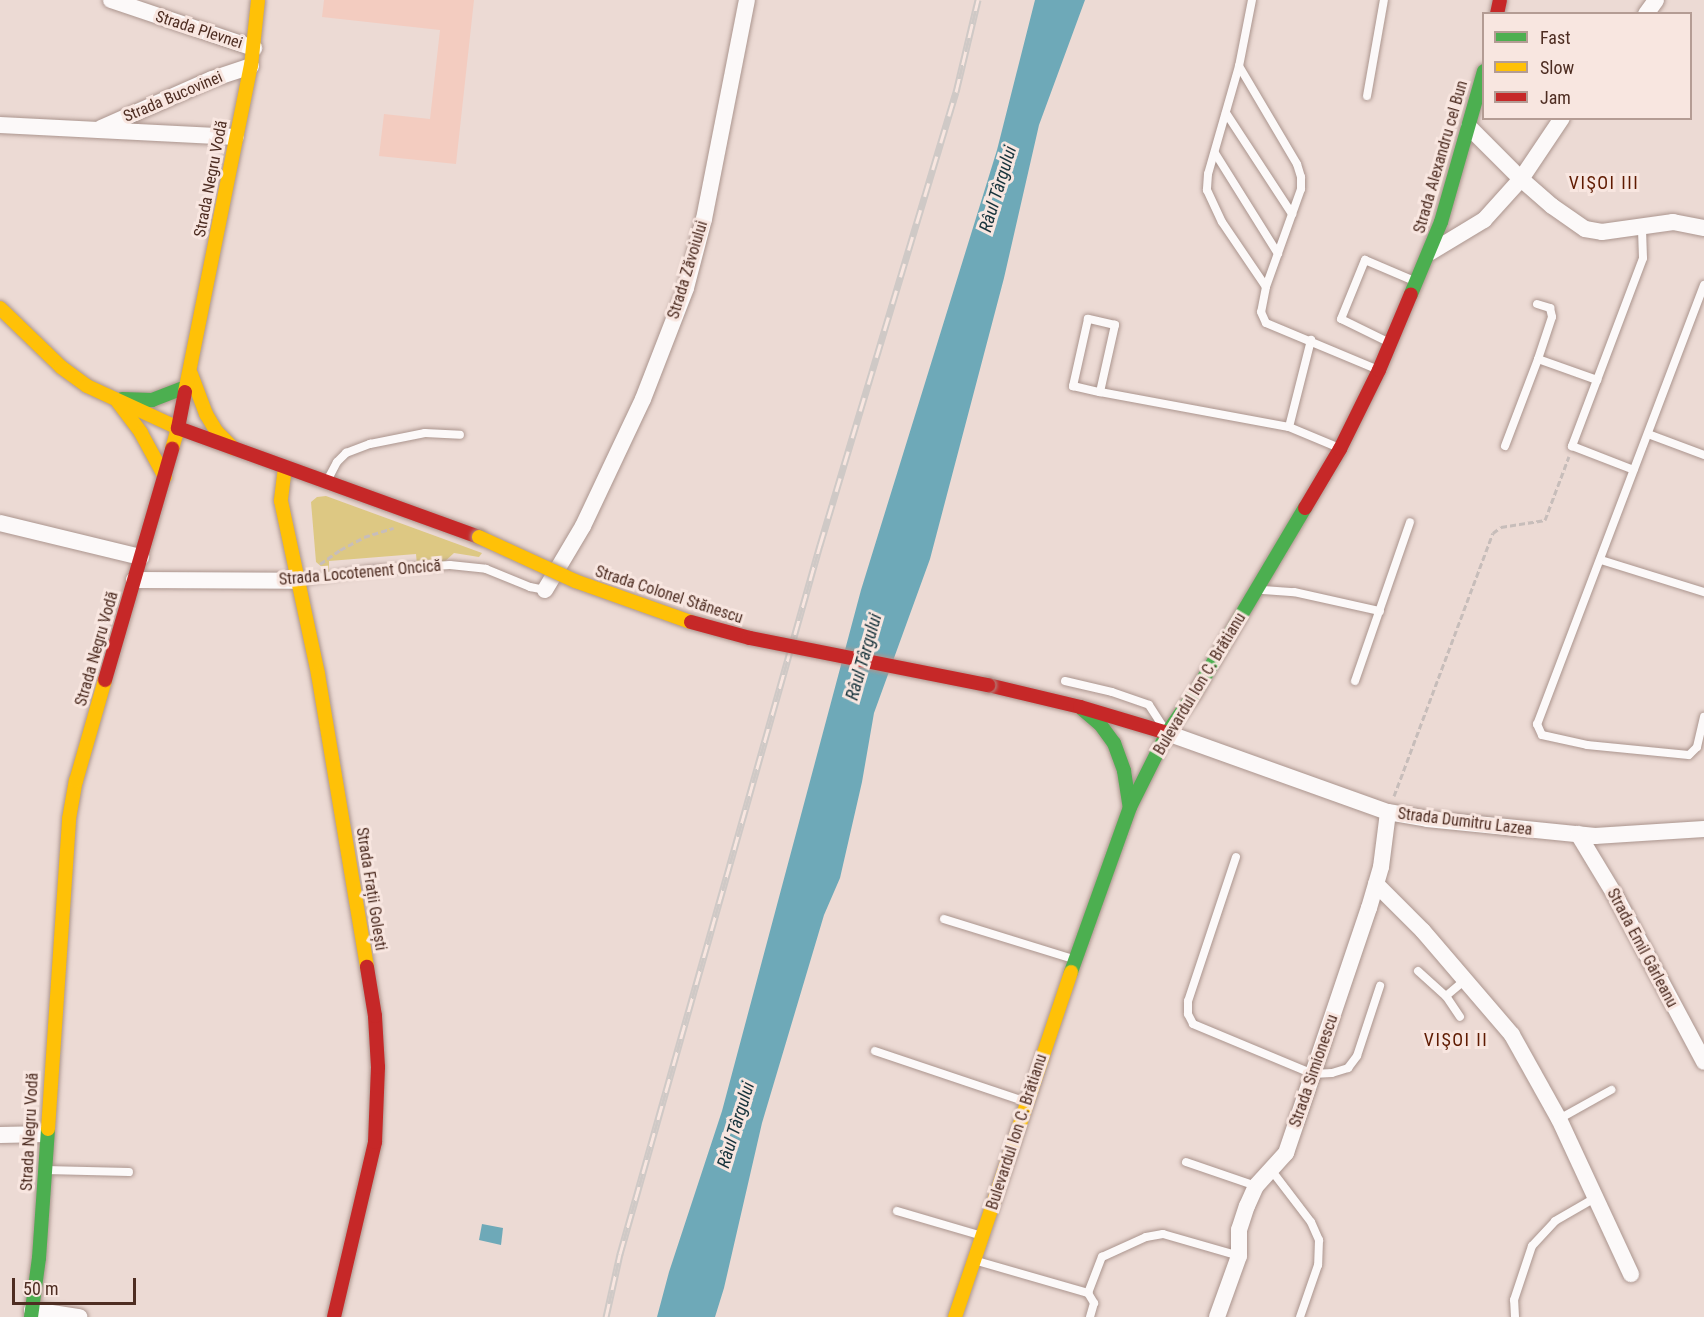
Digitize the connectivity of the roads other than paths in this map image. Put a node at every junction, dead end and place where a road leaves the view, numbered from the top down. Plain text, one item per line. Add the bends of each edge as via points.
1 (111, 0) edge
2 (258, 0) edge
3 (747, 0) edge
4 (1251, 0) edge
5 (1384, 0) edge
6 (254, 48) junction
7 (250, 66) junction
8 (1239, 66) junction
9 (1482, 78) edge
10 (1367, 96) dead end
11 (1226, 113) junction
12 (1561, 120) edge
13 (0, 124) edge
14 (1469, 127) junction
15 (97, 129) junction
16 (236, 137) junction
17 (1215, 153) junction
18 (1521, 179) junction
19 (1292, 214) junction
20 (1642, 226) junction
21 (1704, 227) edge
22 (1430, 252) junction
23 (1278, 254) junction
24 (1418, 282) junction
25 (1704, 285) edge
26 (1266, 287) junction
27 (1537, 304) dead end
28 (0, 308) edge
29 (1311, 340) junction
30 (1391, 344) junction
31 (1538, 359) junction
32 (1379, 370) junction
33 (189, 380) junction
34 (1597, 380) junction
35 (1100, 392) junction
36 (115, 399) junction
37 (1289, 427) junction
38 (178, 428) junction
39 (1648, 434) junction
40 (460, 435) dead end
41 (1505, 446) dead end
42 (1340, 449) junction
43 (235, 450) junction
44 (1704, 455) edge
45 (285, 467) junction
46 (1634, 470) junction
47 (165, 477) junction
48 (327, 482) junction
49 (1410, 522) dead end
50 (0, 523) edge
51 (141, 556) junction
52 (1601, 560) junction
53 (134, 580) junction
54 (298, 581) junction
55 (545, 590) joint
56 (1257, 590) junction
57 (1704, 592) edge
58 (1380, 611) junction
59 (1065, 681) dead end
60 (1355, 681) dead end
61 (1080, 707) junction
62 (1704, 717) edge
63 (1167, 733) junction
64 (1130, 807) junction
65 (1388, 812) junction
66 (1704, 829) edge
67 (1578, 834) junction
68 (1236, 857) dead end
69 (1376, 884) junction
70 (944, 919) dead end
71 (1075, 959) junction
72 (1418, 971) dead end
73 (1465, 980) junction
74 (1380, 986) dead end
75 (1446, 996) junction
76 (1460, 1017) dead end
77 (875, 1051) dead end
78 (1704, 1062) edge
79 (1313, 1074) junction
80 (1611, 1090) dead end
81 (1027, 1102) junction
82 (1558, 1119) junction
83 (46, 1134) junction
84 (0, 1135) edge
85 (1186, 1161) dead end
86 (45, 1170) junction
87 (1272, 1171) junction
88 (129, 1172) dead end
89 (1256, 1186) junction
90 (1595, 1198) junction
91 (897, 1211) dead end
92 (982, 1236) junction
93 (1239, 1256) junction
94 (974, 1260) junction
95 (1631, 1274) dead end
96 (1088, 1293) junction
97 (32, 1313) edge
98 (79, 1317) edge
99 (334, 1317) edge
100 (955, 1317) edge
101 (1090, 1317) edge
102 (1217, 1317) edge
103 (1300, 1317) edge
104 (1515, 1317) edge

1 - 6 street, Strada Plevnei
2 - 6 main road, Strada Negru Vodă
3 - 55 street, Strada Zăvoiului via 704,219 686,288 643,399 583,526
4 - 8 lane
5 - 10 lane
6 - 7 main road, Strada Negru Vodă
7 - 15 street, Strada Bucovinei
7 - 16 main road, Strada Negru Vodă
8 - 11 lane
8 - 19 lane via 1297,164 1301,189
9 - 14 main road, Strada Alexandru cel Bun
11 - 17 lane
11 - 19 lane
12 - 18 street
13 - 15 street, Strada Bucovinei
14 - 18 street
14 - 22 main road, Strada Alexandru cel Bun
15 - 16 street, Strada Bucovinei
16 - 33 main road, Strada Negru Vodă
17 - 23 lane
17 - 26 lane via 1207,190 1222,222
18 - 20 street via 1585,229 1602,232
18 - 22 street via 1484,220
19 - 23 lane
20 - 21 street via 1673,222
20 - 34 lane via 1640,269
22 - 24 main road, Bulevardul Ion C. Brătianu
23 - 26 lane
24 - 30 main road, Bulevardul Ion C. Brătianu
24 - 30 lane via 1365,261 1341,319
25 - 39 lane
26 - 29 lane via 1261,312 1266,323
27 - 31 lane via 1550,308 1552,317
28 - 36 main road, Strada Colonel Stănescu via 61,367 87,386
29 - 32 lane
29 - 37 lane
30 - 32 main road, Bulevardul Ion C. Brătianu
31 - 34 lane
31 - 41 lane
32 - 42 main road, Bulevardul Ion C. Brătianu
33 - 36 main road via 152,399
33 - 38 main road, Strada Negru Vodă
33 - 43 main road via 217,432
34 - 46 lane via 1572,446
35 - 35 lane via 1115,324 1088,319 1073,386
35 - 37 lane
36 - 38 main road, Strada Colonel Stănescu
36 - 47 main road via 141,433
37 - 42 lane
38 - 43 main road, Strada Colonel Stănescu
38 - 47 main road, Strada Negru Vodă
39 - 44 lane
39 - 46 lane
40 - 48 lane via 425,433 370,444 346,453
42 - 56 main road, Bulevardul Ion C. Brătianu
43 - 45 main road, Strada Colonel Stănescu
45 - 48 main road, Strada Colonel Stănescu
45 - 54 main road, Strada Frații Golești via 281,501
46 - 52 lane
47 - 51 main road, Strada Negru Vodă
48 - 61 main road, Strada Colonel Stănescu, bridge via 479,537 575,581 675,617 750,638
49 - 58 lane
50 - 51 street
51 - 53 main road, Strada Negru Vodă
52 - 57 lane
52 - 62 lane via 1537,724 1542,735 1587,745 1689,754 1697,747
53 - 54 street, Strada Locotenent Oncică
53 - 83 main road, Strada Negru Vodă via 76,781 69,819
54 - 55 lane, Strada Locotenent Oncică via 369,570 450,565 486,569
54 - 99 main road, Strada Frații Golești via 320,685 377,1046 375,1142
56 - 58 lane via 1294,592
56 - 63 main road, Bulevardul Ion C. Brătianu
58 - 60 lane
59 - 63 lane via 1149,705
61 - 63 main road, Strada Colonel Stănescu
61 - 64 main road via 1114,743
63 - 64 main road, Bulevardul Ion C. Brătianu
63 - 65 street, Strada Dumitru Lazea
64 - 71 main road, Bulevardul Ion C. Brătianu
65 - 67 street, Strada Dumitru Lazea
65 - 69 street, Strada Simionescu
66 - 67 street, Strada Dumitru Lazea
67 - 78 street, Strada Emil Gârleanu
68 - 79 lane via 1188,1001 1188,1014 1193,1024
69 - 73 street
69 - 79 street, Strada Simionescu
70 - 71 lane
71 - 81 main road, Bulevardul Ion C. Brătianu
72 - 75 lane
73 - 75 lane
73 - 82 street via 1512,1035
74 - 79 lane via 1357,1056 1348,1068
75 - 76 lane
77 - 81 lane
79 - 87 street, Strada Simionescu via 1286,1153
80 - 82 lane
81 - 92 main road, Bulevardul Ion C. Brătianu
82 - 90 street
83 - 84 street
83 - 86 main road, Strada Negru Vodă
85 - 89 lane
86 - 88 lane
86 - 97 main road, Strada Negru Vodă
87 - 89 street, Strada Simionescu
87 - 103 lane via 1311,1222 1319,1240 1318,1265
89 - 93 street, Strada Simionescu via 1239,1230
90 - 95 street
90 - 104 lane via 1555,1221 1532,1246 1514,1300
91 - 92 lane
92 - 94 main road, Bulevardul Ion C. Brătianu
93 - 96 lane via 1163,1234 1146,1236 1102,1257
93 - 102 street, Strada Simionescu
94 - 96 lane
94 - 100 main road, Bulevardul Ion C. Brătianu
96 - 101 lane via 1094,1303
97 - 98 street

